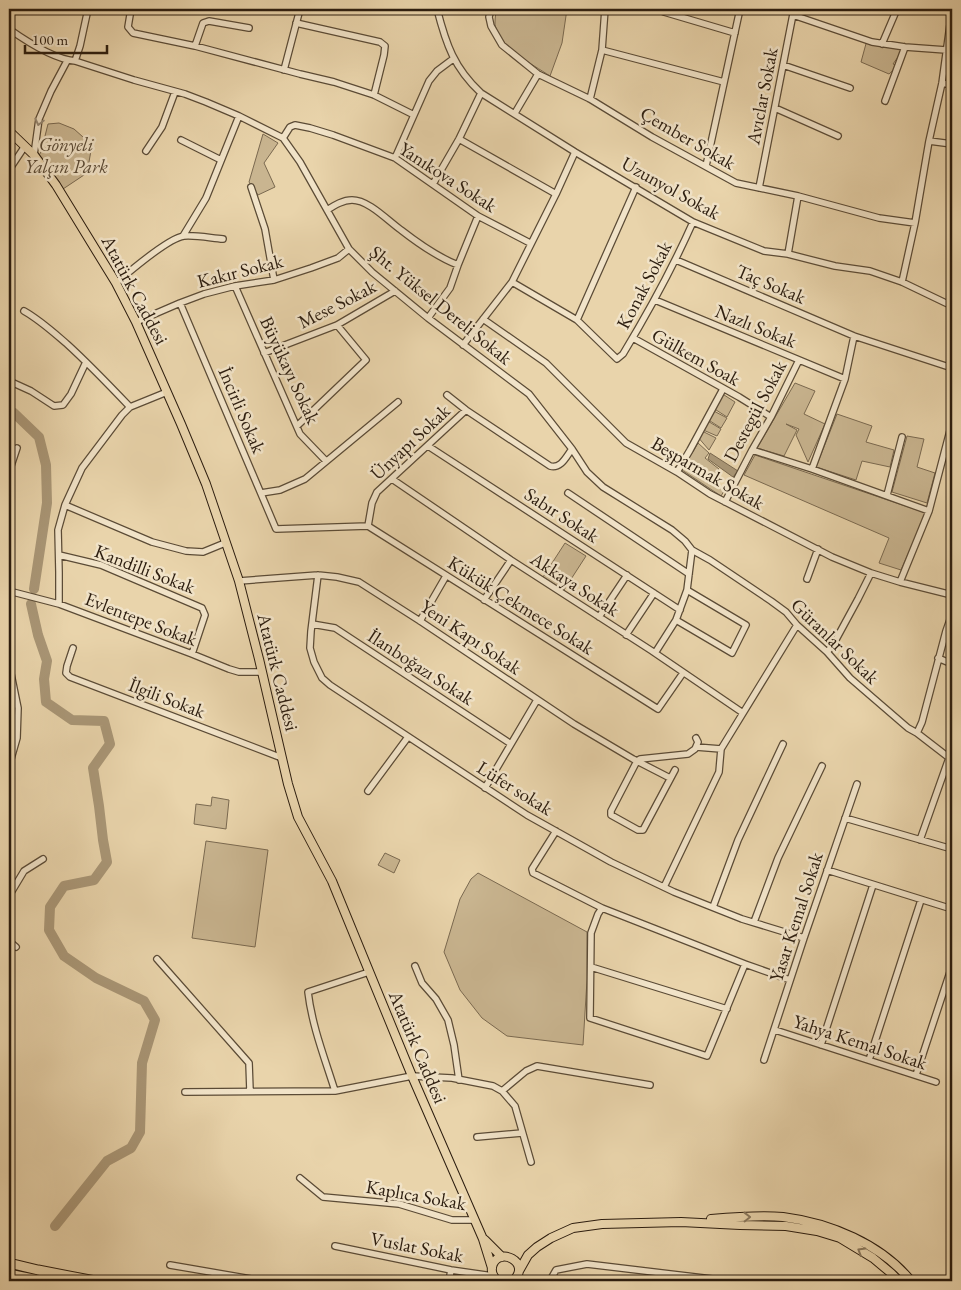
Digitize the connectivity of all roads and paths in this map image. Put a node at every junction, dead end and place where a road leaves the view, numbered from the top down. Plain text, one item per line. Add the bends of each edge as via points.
1 (88, 9) edge
2 (131, 9) edge
3 (300, 9) edge
4 (437, 9) edge
5 (491, 9) edge
6 (605, 9) edge
7 (740, 9) edge
8 (896, 9) edge
9 (664, 12) dead end
10 (794, 12) edge
11 (952, 12) edge
12 (296, 23) junction
13 (9, 28) edge
14 (249, 28) dead end
15 (735, 33) junction
16 (882, 44) junction
17 (195, 46) junction
18 (905, 47) junction
19 (602, 50) junction
20 (946, 50) junction
21 (453, 60) junction
22 (67, 61) junction
23 (75, 61) junction
24 (783, 65) junction
25 (284, 70) junction
26 (538, 74) junction
27 (724, 82) junction
28 (942, 83) junction
29 (952, 85) edge
30 (850, 88) dead end
31 (175, 92) junction
32 (481, 93) junction
33 (374, 95) junction
34 (590, 99) junction
35 (885, 101) dead end
36 (775, 108) junction
37 (515, 113) junction
38 (239, 116) junction
39 (414, 116) junction
40 (9, 131) edge
41 (838, 136) dead end
42 (283, 138) junction
43 (459, 139) junction
44 (181, 140) dead end
45 (929, 141) junction
46 (952, 144) edge
47 (25, 146) junction
48 (146, 151) dead end
49 (575, 152) junction
50 (34, 155) junction
51 (395, 158) junction
52 (221, 160) junction
53 (706, 166) junction
54 (9, 170) edge
55 (433, 184) junction
56 (251, 187) dead end
57 (636, 187) junction
58 (759, 188) junction
59 (556, 194) junction
60 (798, 196) junction
61 (327, 210) junction
62 (478, 216) junction
63 (693, 222) junction
64 (915, 223) junction
65 (183, 236) junction
66 (223, 239) dead end
67 (530, 243) junction
68 (349, 249) junction
69 (788, 254) junction
70 (676, 260) junction
71 (458, 265) junction
72 (274, 280) junction
73 (512, 282) junction
74 (902, 282) junction
75 (116, 283) junction
76 (235, 286) junction
77 (395, 291) junction
78 (654, 300) junction
79 (180, 302) junction
80 (952, 306) edge
81 (24, 311) dead end
82 (428, 318) junction
83 (483, 319) junction
84 (577, 320) junction
85 (136, 322) junction
86 (337, 325) junction
87 (854, 336) junction
88 (633, 338) junction
89 (463, 345) junction
90 (264, 353) junction
91 (799, 360) junction
92 (86, 362) junction
93 (952, 368) edge
94 (845, 379) junction
95 (9, 381) edge
96 (723, 389) junction
97 (167, 392) junction
98 (447, 395) dead end
99 (398, 402) dead end
100 (130, 407) junction
101 (466, 410) junction
102 (771, 417) junction
103 (952, 423) edge
104 (297, 426) junction
105 (951, 433) edge
106 (902, 437) dead end
107 (428, 446) junction
108 (16, 448) dead end
109 (572, 449) junction
110 (752, 450) junction
111 (326, 461) junction
112 (812, 469) junction
113 (9, 472) edge
114 (676, 472) junction
115 (392, 479) junction
116 (568, 492) dead end
117 (261, 493) junction
118 (886, 495) junction
119 (725, 502) junction
120 (65, 505) junction
121 (929, 511) junction
122 (368, 526) junction
123 (226, 543) junction
124 (818, 549) junction
125 (692, 550) junction
126 (59, 555) junction
127 (511, 560) junction
128 (871, 573) junction
129 (689, 574) junction
130 (318, 575) junction
131 (627, 575) junction
132 (446, 576) junction
133 (806, 579) dead end
134 (239, 581) junction
135 (900, 582) junction
136 (687, 590) junction
137 (9, 591) edge
138 (654, 592) junction
139 (952, 595) edge
140 (484, 600) junction
141 (59, 604) junction
142 (680, 610) junction
143 (952, 614) edge
144 (599, 617) junction
145 (676, 620) junction
146 (420, 621) junction
147 (312, 624) junction
148 (797, 624) junction
149 (626, 635) junction
150 (73, 648) dead end
151 (827, 652) junction
152 (655, 653) junction
153 (192, 654) junction
154 (938, 658) junction
155 (9, 664) edge
156 (952, 664) edge
157 (262, 672) junction
158 (683, 673) junction
159 (9, 700) edge
160 (16, 700) junction
161 (538, 700) junction
162 (743, 713) junction
163 (917, 733) junction
164 (408, 737) junction
165 (696, 738) dead end
166 (511, 744) junction
167 (783, 744) dead end
168 (696, 747) junction
169 (721, 750) junction
170 (282, 758) junction
171 (951, 759) edge
172 (637, 761) junction
173 (9, 766) edge
174 (822, 766) dead end
175 (675, 770) dead end
176 (670, 778) junction
177 (857, 784) dead end
178 (485, 788) junction
179 (368, 791) dead end
180 (845, 818) junction
181 (556, 831) junction
182 (920, 840) junction
183 (952, 849) edge
184 (43, 859) dead end
185 (827, 870) junction
186 (873, 884) junction
187 (664, 887) junction
188 (9, 896) edge
189 (921, 900) junction
190 (713, 907) junction
191 (602, 908) junction
192 (952, 909) edge
193 (754, 922) junction
194 (804, 938) junction
195 (9, 941) edge
196 (16, 947) dead end
197 (157, 959) dead end
198 (745, 964) junction
199 (416, 966) dead end
200 (952, 966) edge
201 (591, 967) junction
202 (369, 972) junction
203 (790, 980) junction
204 (727, 1009) junction
205 (775, 1030) junction
206 (821, 1045) junction
207 (764, 1060) dead end
208 (869, 1060) junction
209 (916, 1075) junction
210 (412, 1076) junction
211 (459, 1080) junction
212 (936, 1082) dead end
213 (650, 1085) dead end
214 (250, 1091) junction
215 (335, 1091) junction
216 (502, 1091) junction
217 (185, 1092) dead end
218 (522, 1133) junction
219 (477, 1137) dead end
220 (531, 1162) dead end
221 (300, 1178) dead end
222 (474, 1220) junction
223 (681, 1222) junction
224 (483, 1239) junction
225 (336, 1246) dead end
226 (528, 1255) junction
227 (505, 1257) junction
228 (9, 1263) edge
229 (170, 1265) dead end
230 (451, 1270) junction
231 (519, 1271) junction
232 (9, 1274) edge
233 (494, 1275) edge
234 (43, 1281) edge
235 (95, 1281) edge
236 (263, 1281) edge
237 (449, 1281) edge
238 (515, 1281) edge
239 (553, 1281) edge
240 (729, 1281) edge
241 (899, 1281) edge
242 (911, 1281) edge

1 - 23 street
2 - 17 street via 128,27 132,32
3 - 12 street
4 - 21 street, Uzunyol Sokak
5 - 26 street, Çember Sokak via 491,26 502,45
6 - 19 street
7 - 15 street
8 - 16 street
9 - 15 street
10 - 16 street
10 - 24 street, Avıclar Sokak
11 - 20 street
12 - 25 street
12 - 33 street via 380,42 384,46 384,55
13 - 22 street, Şht. Yüksel Dereli Sokak
14 - 17 street via 209,21 203,23
15 - 27 street
16 - 18 street
17 - 25 street
18 - 20 street
18 - 35 street
19 - 27 street
19 - 34 street
20 - 28 street
21 - 32 street, Uzunyol Sokak
21 - 39 street via 429,81
22 - 23 street, Şht. Yüksel Dereli Sokak
22 -> 50 street via 39,119
23 - 31 street, Şht. Yüksel Dereli Sokak
24 - 30 street
24 - 36 street, Avıclar Sokak
25 - 33 street
26 - 34 street, Çember Sokak
26 - 37 street
27 - 53 street
28 - 29 street
28 - 45 street
31 - 38 street, Şht. Yüksel Dereli Sokak
31 - 48 street via 162,127
32 - 37 street, Uzunyol Sokak
32 - 43 street
33 - 39 street
34 - 53 street, Çember Sokak
36 - 41 street
36 - 58 street, Avıclar Sokak
37 - 49 street, Uzunyol Sokak
38 - 42 street, Şht. Yüksel Dereli Sokak
38 - 52 street
39 - 51 street
40 - 47 main road, Atatürk Caddesi
42 - 51 street, Yanıkova Sokak via 295,125
42 - 61 street, Şht. Yüksel Dereli Sokak
43 - 55 street
43 - 59 street
44 - 52 street
45 - 46 street
45 - 64 street
47 - 50 main road, Atatürk Caddesi
47 - 54 street
49 - 57 street, Uzunyol Sokak
49 - 59 street
50 - 75 main road, Atatürk Caddesi
51 - 55 street, Yanıkova Sokak
52 - 65 street via 206,198
53 - 58 street, Çember Sokak via 736,184
55 - 62 street, Yanıkova Sokak
56 - 72 street via 265,229
57 - 63 street, Uzunyol Sokak
57 - 84 street
58 - 60 street, Çember Sokak
59 - 67 street
60 - 64 street, Çember Sokak via 879,218
60 - 69 street
61 - 68 street, Şht. Yüksel Dereli Sokak
61 - 71 street via 341,202 361,201 402,232
62 - 67 street, Yanıkova Sokak
62 - 71 street
63 - 69 street, Uzunyol Sokak via 764,251
63 - 70 street, Konak Sokak
64 - 74 street
65 - 66 street
65 - 75 street via 165,245
67 - 73 street
68 - 72 street, Kakır Sokak via 338,258
68 - 77 street, Şht. Yüksel Dereli Sokak
69 - 74 street, Uzunyol Sokak via 870,271
70 - 78 street, Konak Sokak
70 - 87 street, Taç Sokak
71 - 82 street via 450,288
72 - 76 street, Kakır Sokak
73 - 83 street
73 - 84 street
74 - 80 street, Uzunyol Sokak
75 - 85 main road, Atatürk Caddesi
76 - 79 street, Kakır Sokak
76 - 90 street, Büyükayı Sokak
77 - 82 street, Şht. Yüksel Dereli Sokak
77 - 86 street, Mese Sokak
78 - 88 street, Konak Sokak
78 - 91 street, Nazlı Sokak
79 - 85 street, Kakır Sokak
79 - 117 street, İncirli Sokak
81 - 92 street via 37,318
82 - 89 street, Şht. Yüksel Dereli Sokak
83 - 89 street
83 - 114 street, Beşparmak Sokak via 546,363 626,443
84 - 88 street, Konak Sokak via 617,359
85 - 97 main road, Atatürk Caddesi
86 - 90 street, Mese Sokak
86 - 104 street via 366,360
87 - 93 street, Taç Sokak
87 - 94 street
88 - 96 street, Gülkem Soak
89 - 109 street, Şht. Yüksel Dereli Sokak via 529,394
90 - 104 street, Büyükayı Sokak
91 - 94 street, Nazlı Sokak
91 - 102 street, Destegül Sokak
92 - 95 street via 64,405 54,406
92 - 100 street
94 - 112 street
96 - 102 street, Gülkem Soak
96 - 114 street
97 - 100 street
97 - 123 main road, Atatürk Caddesi via 206,484
98 - 101 street
99 - 111 street
100 - 120 street via 82,468
101 - 107 street, Ünyapı Sokak
101 - 109 street via 550,466 559,466
102 - 110 street, Destegül Sokak
103 - 105 street
104 - 111 street, Büyükayı Sokak via 300,434
105 - 121 street
106 - 118 street
107 - 115 street, Ünyapı Sokak
107 - 131 street, Sabır Sokak
108 - 113 street
109 - 125 street, Şht. Yüksel Dereli Sokak via 587,472 603,487 672,530
110 - 112 street
110 - 119 street, Destegül Sokak
111 - 117 street via 306,479 280,490
112 - 118 street
114 - 119 street, Beşparmak Sokak
115 - 122 street, Ünyapı Sokak via 377,492
115 - 127 street, Akkaya Sokak
116 - 129 street
117 - 122 street, İncirli Sokak via 276,529
118 - 121 street
119 - 124 street, Beşparmak Sokak
120 - 123 street via 152,542 186,551 203,552
120 - 126 street via 58,530
121 - 135 street
122 - 132 street, Kükük Çekmece Sokak
123 - 134 main road, Atatürk Caddesi
124 - 128 street, Beşparmak Sokak
124 - 133 street
125 - 129 street
125 - 148 street, Güranlar Sokak via 771,600
126 - 141 street
126 - 153 street, Kandilli Sokak via 101,565 202,608 205,615
127 - 140 street
127 - 144 street, Akkaya Sokak
128 - 135 street, Beşparmak Sokak
128 - 151 street
129 - 136 street
130 - 134 street, Yeni Kapı Sokak
130 - 146 street, Yeni Kapı Sokak via 359,582
130 - 147 street, Lüfer sokak
131 - 138 street, Sabır Sokak
131 - 144 street
132 - 140 street, Kükük Çekmece Sokak
132 - 146 street
134 - 157 main road, Atatürk Caddesi
135 - 139 street, Beşparmak Sokak
136 - 142 street
136 - 145 street via 746,625 732,654
137 - 141 street, Evlentepe Sokak
138 - 142 street, Sabır Sokak
138 - 149 street
140 - 158 street, Kükük Çekmece Sokak via 658,709
141 - 153 street, Evlentepe Sokak
142 - 145 street
143 - 154 street
144 - 149 street, Akkaya Sokak
145 - 152 street
146 - 161 street, Yeni Kapı Sokak
147 - 164 street, Lüfer sokak via 310,648 322,678
147 - 166 street, İlanboğazı Sokak via 335,628
148 - 151 street, Güranlar Sokak
148 - 162 street
149 - 152 street, Akkaya Sokak
150 - 170 street, İlgili Sokak via 66,673 70,677
151 - 163 street, Güranlar Sokak via 850,678
152 - 158 street, Akkaya Sokak
153 - 157 street, Evlentepe Sokak via 239,672
154 - 156 street
154 - 163 street
155 - 160 street
157 - 170 main road, Atatürk Caddesi
158 - 162 street, Akkaya Sokak
159 - 160 street
160 - 173 street via 17,738
161 - 166 street
161 - 172 street, Yeni Kapı Sokak
162 - 169 street
163 - 171 street, Güranlar Sokak
164 - 178 street, Lüfer sokak
164 - 179 street
165 - 168 street
166 - 178 street
167 - 190 street via 738,840
168 - 169 street
168 - 172 street via 688,754
169 - 187 street via 719,772
170 - 202 main road, Atatürk Caddesi via 298,817 332,881
171 - 182 street
172 - 176 street, Yeni Kapı Sokak
172 - 176 street via 610,815 638,830 643,830
174 - 193 street via 778,858
175 - 176 street
177 - 180 street, Yasar Kemal Sokak
178 - 181 street, Lüfer sokak
180 - 182 street
180 - 185 street, Yasar Kemal Sokak
181 - 187 street, Lüfer sokak
181 - 191 street via 532,869 533,873
182 - 183 street
184 - 188 street via 24,871
185 - 186 street
185 - 194 street, Yasar Kemal Sokak
186 - 189 street
186 - 206 street
187 - 190 street, Lüfer sokak
189 - 192 street
189 - 208 street
190 - 193 street, Lüfer sokak
191 - 198 street
191 - 201 street via 591,933
193 - 194 street, Lüfer sokak
194 - 203 street, Yasar Kemal Sokak
195 - 196 street
197 - 214 street via 249,1063
198 - 203 street
198 - 204 street
199 - 211 street via 422,983 448,1020
200 - 209 street
201 - 204 street
201 - 204 street via 590,1018 707,1056
202 - 210 main road, Atatürk Caddesi
202 - 215 street via 308,992
203 - 205 street, Yasar Kemal Sokak
205 - 206 street, Yahya Kemal Sokak
205 - 207 street, Yasar Kemal Sokak
206 - 208 street, Yahya Kemal Sokak
208 - 209 street, Yahya Kemal Sokak
209 - 212 street, Yahya Kemal Sokak
210 - 211 street
210 - 215 street
210 - 222 main road, Atatürk Caddesi
211 - 216 street via 493,1086
213 - 216 street via 536,1066
214 - 215 street
214 - 217 street
216 - 218 street via 515,1106
218 - 219 street
218 - 220 street
221 - 222 street, Kaplıca Sokak via 323,1196 399,1204 452,1220
222 - 224 main road, Atatürk Caddesi
223 - 226 main road via 573,1228
241 -> 223 main road via 873,1258 840,1238 817,1231 786,1226
223 -> 242 main road via 745,1216 783,1217 818,1224 872,1247
224 - 227 main road, Atatürk Caddesi
224 - 233 main road, Atatürk Caddesi
225 - 230 street, Vuslat Sokak
226 - 227 main road
226 - 231 main road
227 - 231 main road, Atatürk Caddesi via 516,1262
227 - 233 main road via 496,1260
228 - 235 highway
229 - 236 street
230 - 233 street, Vuslat Sokak
230 - 237 street
231 - 238 main road
232 - 234 highway
239 - 240 street via 556,1270 587,1264

